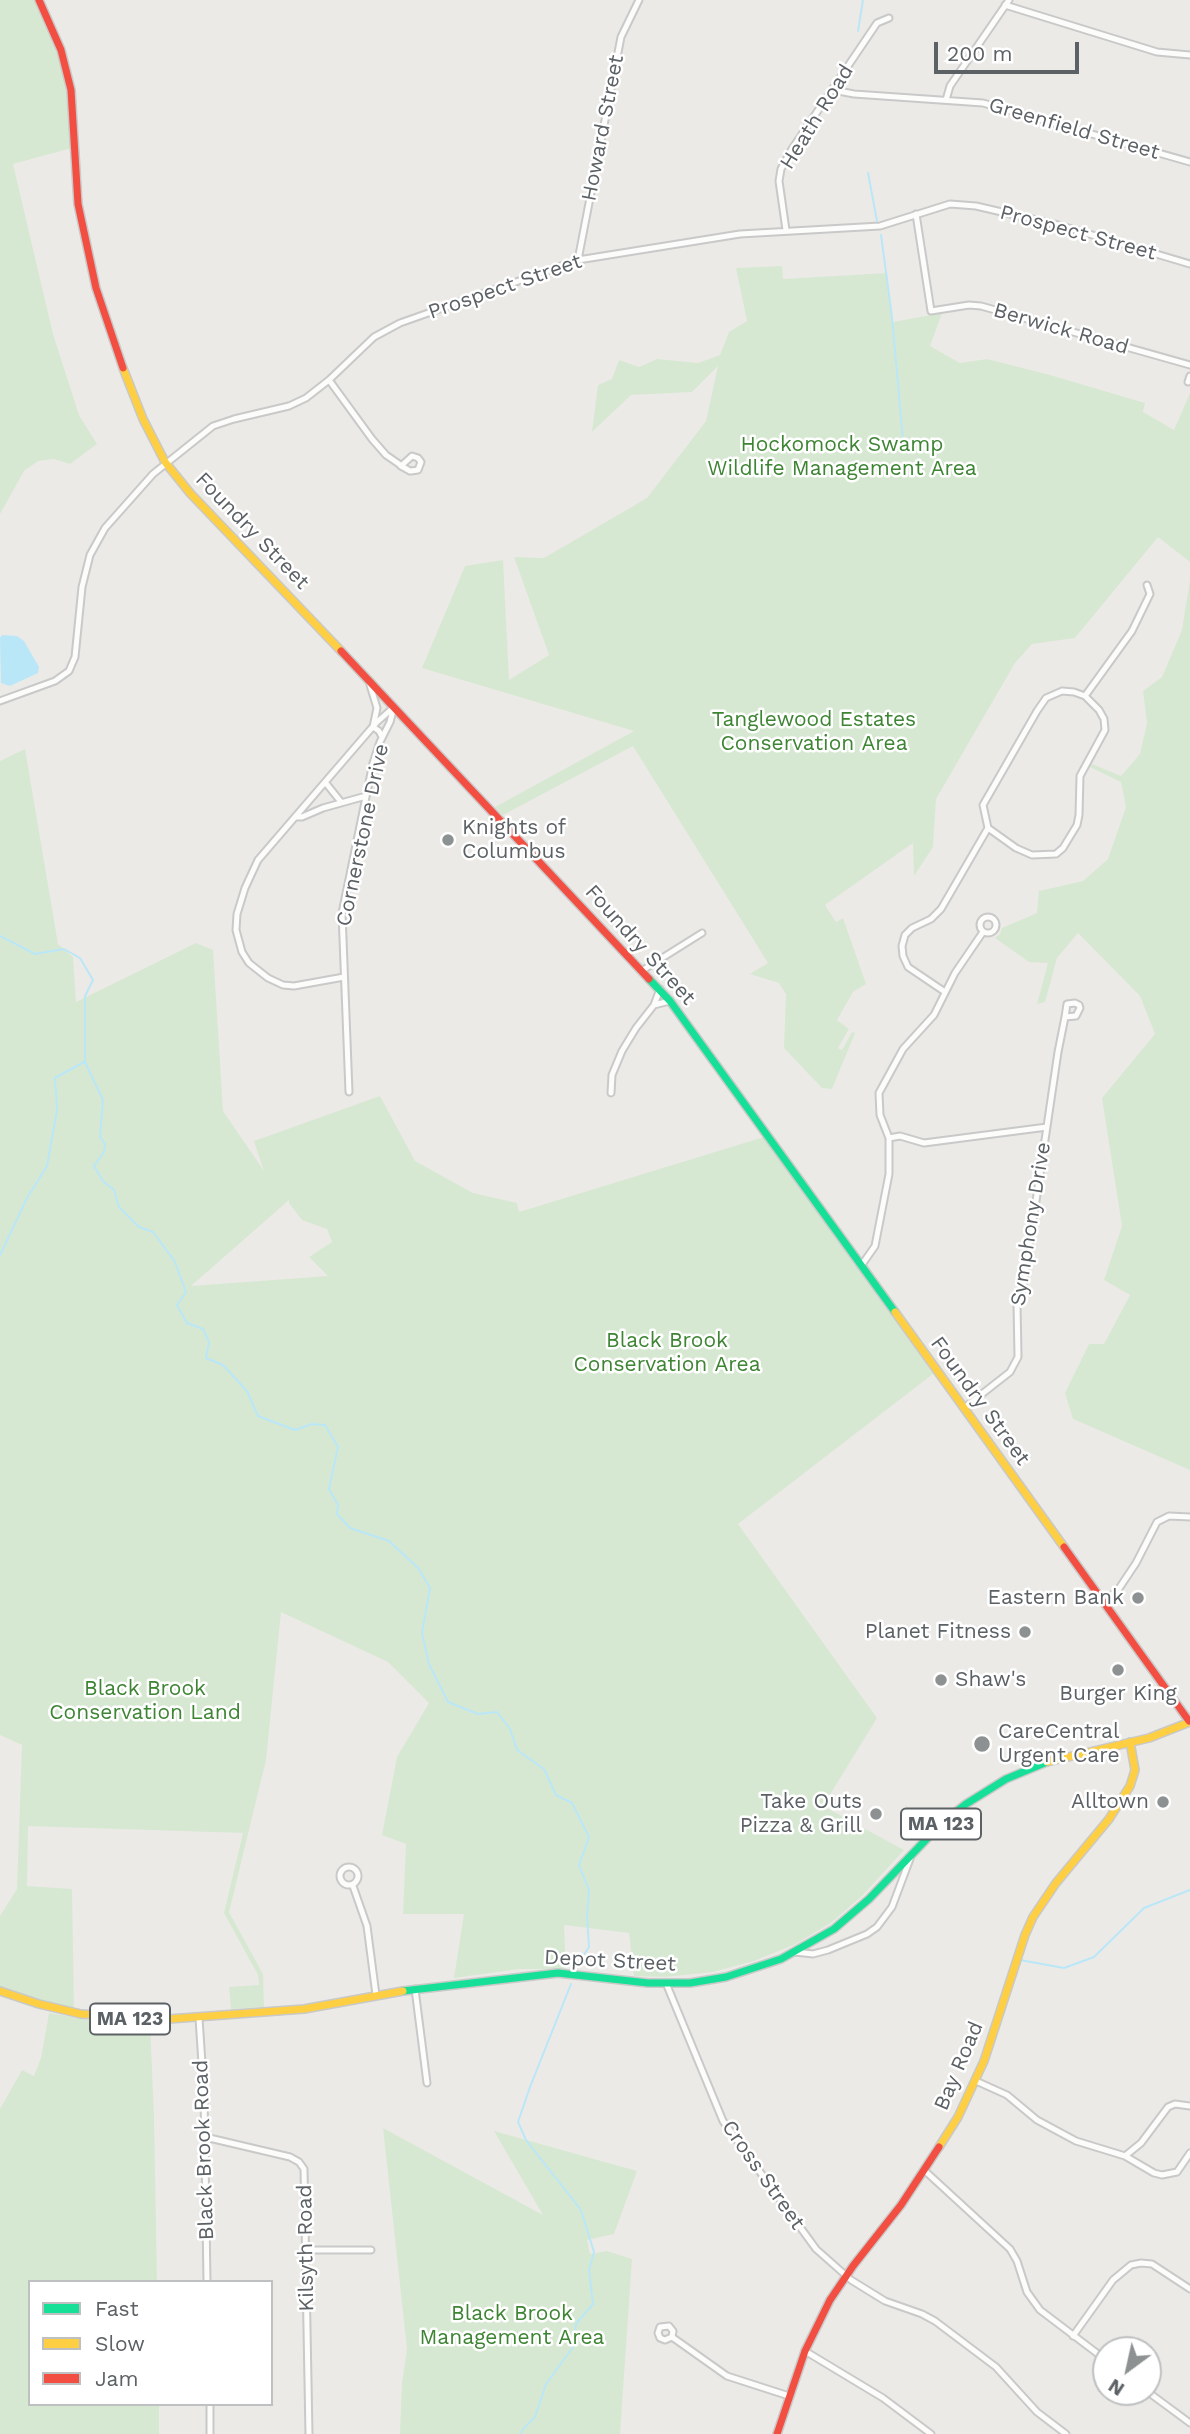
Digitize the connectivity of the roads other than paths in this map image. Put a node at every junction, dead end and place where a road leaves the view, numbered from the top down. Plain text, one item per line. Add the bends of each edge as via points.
1 (39, 0) edge
2 (639, 0) edge
3 (1007, 3) edge
4 (889, 18) dead end
5 (1190, 55) edge
6 (833, 90) junction
7 (946, 100) junction
8 (1190, 162) edge
9 (916, 214) junction
10 (786, 230) junction
11 (578, 260) junction
12 (1190, 264) edge
13 (1190, 365) edge
14 (329, 380) junction
15 (165, 462) junction
16 (401, 466) dead end
17 (1147, 585) dead end
18 (368, 679) junction
19 (1085, 696) junction
20 (0, 701) edge
21 (394, 707) junction
22 (373, 727) junction
23 (382, 737) junction
24 (325, 782) junction
25 (366, 796) junction
26 (341, 802) junction
27 (295, 817) junction
28 (988, 828) junction
29 (983, 932) dead end
30 (702, 933) dead end
31 (643, 970) junction
32 (344, 977) junction
33 (660, 989) junction
34 (945, 992) junction
35 (670, 1001) junction
36 (654, 1006) junction
37 (1065, 1017) dead end
38 (349, 1092) dead end
39 (611, 1093) dead end
40 (1047, 1127) junction
41 (889, 1138) junction
42 (861, 1266) junction
43 (964, 1408) junction
44 (1190, 1517) edge
45 (1103, 1604) junction
46 (1190, 1721) edge
47 (1130, 1742) junction
48 (911, 1854) junction
49 (353, 1886) dead end
50 (795, 1952) junction
51 (666, 1983) junction
52 (415, 1989) junction
53 (0, 1991) edge
54 (376, 1995) junction
55 (199, 2018) junction
56 (976, 2081) junction
57 (427, 2083) dead end
58 (1190, 2106) edge
59 (205, 2137) junction
60 (1190, 2153) edge
61 (1125, 2156) junction
62 (924, 2170) junction
63 (306, 2250) junction
64 (371, 2250) dead end
65 (845, 2277) junction
66 (207, 2280) edge
67 (1190, 2289) edge
68 (1073, 2336) junction
69 (672, 2337) dead end
70 (1092, 2350) edge
71 (804, 2351) junction
72 (789, 2396) junction
73 (1162, 2402) edge
74 (210, 2406) edge
75 (1190, 2423) edge
76 (211, 2434) edge
77 (309, 2434) edge
78 (777, 2434) edge
79 (931, 2434) edge
80 (1066, 2434) edge

1 - 15 main road, Foundry Street via 61,50 71,90 78,204 96,288 114,347
2 - 11 street, Howard Street via 621,37
3 - 5 street via 1157,52
3 - 7 street via 950,86
4 - 6 street, Heath Road via 877,23
6 - 7 street, Greenfield Street
6 - 10 street, Heath Road via 781,169
7 - 8 street, Greenfield Street via 1003,108
9 - 10 street, Prospect Street via 868,228
9 - 12 street, Prospect Street via 943,205 976,206
9 - 13 street, Berwick Road via 931,311 981,306
10 - 11 street, Prospect Street
11 - 14 street, Prospect Street via 388,328
14 - 15 street, Prospect Street via 293,404 213,426
14 - 16 street via 379,449
15 - 18 main road, Foundry Street
15 - 20 street, Prospect Street via 93,548 83,578 75,657 69,671 55,681
17 - 19 street via 1150,594 1132,631
18 - 21 main road, Foundry Street
18 - 22 street via 377,704
19 - 28 street via 1062,691 1046,698 984,801
19 - 28 street via 1099,710 1105,730 1080,776 1077,825 1063,848 1056,854 1032,855
21 - 22 street
21 - 23 street, Cornerstone Drive
21 - 31 main road, Foundry Street
22 - 23 street
22 - 24 street
23 - 25 street, Cornerstone Drive
24 - 26 street
24 - 27 street
25 - 26 street
25 - 32 street, Cornerstone Drive via 342,913
26 - 27 street
27 - 32 street via 258,860 249,878 237,914 239,945 254,968 283,985
28 - 34 street via 942,909 912,928 902,946 908,967
29 - 34 street
30 - 31 street
31 - 33 main road, Foundry Street
32 - 38 street, Cornerstone Drive
33 - 35 main road, Foundry Street
33 - 36 street
34 - 41 street via 934,1015 903,1049 878,1093
35 - 36 street
35 - 42 main road, Foundry Street
36 - 39 street via 619,1057
37 - 40 street, Symphony Drive
40 - 41 street via 934,1142
40 - 43 street, Symphony Drive via 1017,1303 1018,1357 1010,1372
41 - 42 street via 889,1174 875,1245
42 - 43 main road, Foundry Street
43 - 45 main road, Foundry Street
44 - 45 street via 1169,1516 1157,1521 1136,1563
45 - 46 main road, Foundry Street
46 - 47 main road, Depot Street / MA 123
47 - 48 main road, Depot Street / MA 123 via 1059,1759 1006,1779 950,1816
47 - 56 main road, Bay Road via 1135,1770 1130,1786 1033,1917
48 - 50 main road, Depot Street / MA 123 via 853,1915
48 - 50 street via 898,1894 877,1927 828,1950
49 - 54 street via 367,1926
50 - 51 main road, Depot Street / MA 123 via 723,1977
51 - 52 main road, Depot Street / MA 123 via 551,1973
51 - 65 street, Cross Street via 726,2126 807,2238
52 - 54 main road, Depot Street / MA 123
52 - 57 street
53 - 55 main road, Depot Street / MA 123 via 89,2016
54 - 55 main road, Depot Street / MA 123 via 303,2009
55 - 59 street, Black Brook Road
56 - 61 street via 1007,2095 1037,2120 1082,2144
56 - 62 main road, Bay Road
58 - 61 street via 1168,2107
59 - 63 street, Kilsyth Road via 301,2163
59 - 66 street, Black Brook Road
60 - 61 street via 1170,2175 1154,2173
62 - 65 main road, Bay Road
62 - 68 street via 1004,2243 1017,2261 1030,2297
63 - 64 street
63 - 77 street, Kilsyth Road
65 - 71 main road, Bay Road
65 - 80 street, Cross Street via 890,2304 935,2321 996,2367 1037,2412
67 - 68 street via 1157,2266 1130,2265 1113,2280
68 - 70 street
69 - 72 street via 727,2376
71 - 72 main road, Bay Road
71 - 79 street via 883,2398
72 - 78 main road, Bay Road
73 - 75 street
74 - 76 street

